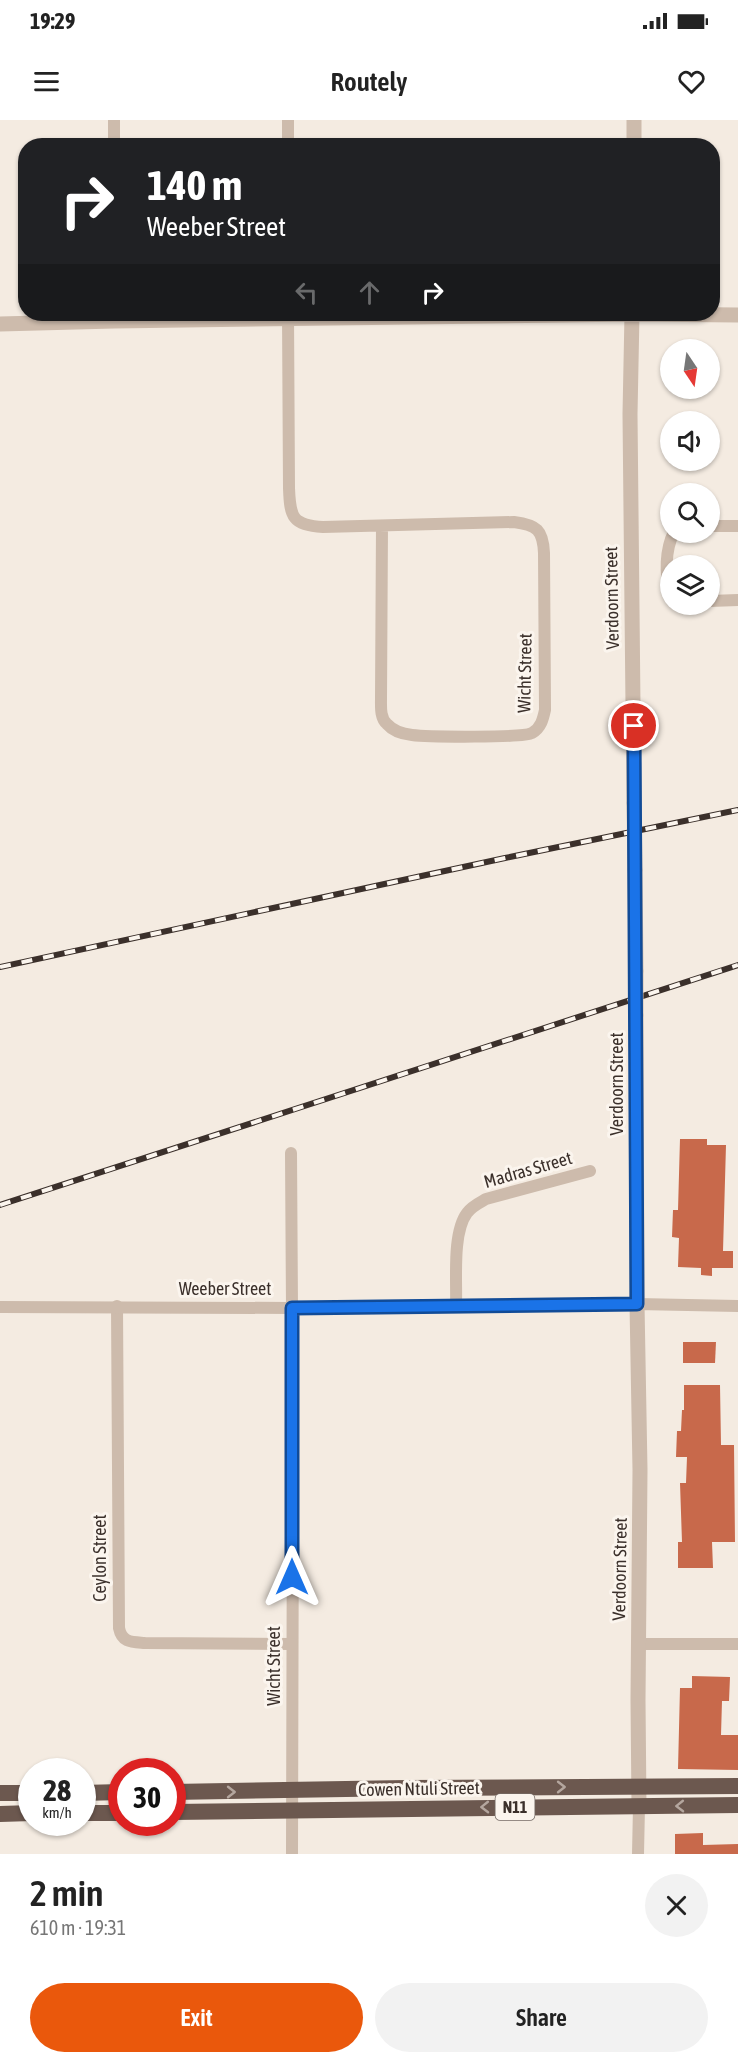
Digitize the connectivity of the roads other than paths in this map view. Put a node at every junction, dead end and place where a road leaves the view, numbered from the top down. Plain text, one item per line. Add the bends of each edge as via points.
1 (114, 120) edge
2 (288, 120) edge
3 (634, 120) edge
4 (114, 138) edge
5 (288, 138) edge
6 (634, 138) edge
7 (720, 315) edge
8 (738, 315) edge
9 (49, 321) edge
10 (288, 321) edge
11 (632, 321) edge
12 (0, 324) edge
13 (382, 526) junction
14 (720, 526) edge
15 (738, 526) edge
16 (738, 600) edge
17 (720, 601) edge
18 (291, 1153) dead end
19 (590, 1171) dead end
20 (637, 1304) junction
21 (117, 1306) junction
22 (456, 1306) junction
23 (738, 1306) edge
24 (0, 1307) edge
25 (292, 1308) junction
26 (292, 1644) junction
27 (639, 1644) junction
28 (738, 1644) edge
29 (738, 1786) edge
30 (639, 1787) junction
31 (292, 1791) junction
32 (186, 1792) edge
33 (0, 1793) edge
34 (18, 1793) edge
35 (738, 1805) edge
36 (639, 1806) junction
37 (292, 1811) junction
38 (186, 1812) edge
39 (18, 1813) edge
40 (0, 1814) edge
41 (292, 1854) edge
42 (638, 1854) edge

1 - 4 street
2 - 5 street
3 - 6 street
7 - 8 street
9 - 12 street
10 - 13 street, Wicht Street via 290,513 308,526
11 - 20 street, Verdoorn Street, bridge
13 - 13 street, Wicht Street via 514,522 534,526 541,533 544,710 538,728 530,734 414,736 386,724 381,698
14 - 15 street
16 - 17 street
18 - 25 street, Wicht Street
19 - 22 street, Madras Street via 486,1200 466,1213 459,1236
20 - 22 street, Weeber Street
20 - 23 street, Weeber Street
20 - 27 street, Verdoorn Street
21 - 24 street, Weeber Street
21 - 25 street, Weeber Street
21 - 26 street, Ceylon Street via 122,1638 146,1643
22 - 25 street, Weeber Street
25 - 26 street, Wicht Street
26 - 31 street, Wicht Street
27 - 28 street
27 - 30 street, Verdoorn Street
29 - 30 highway, Cowen Ntuli Street / N11
31 -> 30 highway, Cowen Ntuli Street / N11
30 - 36 street, Verdoorn Street
32 -> 31 highway, Cowen Ntuli Street / N11
31 - 37 street, Wicht Street
33 - 34 highway
35 -> 36 highway, Cowen Ntuli Street / N11
36 -> 37 highway, Cowen Ntuli Street / N11
36 - 42 street, Verdoorn Street
37 - 38 highway, Cowen Ntuli Street / N11
37 - 41 street, Wicht Street
39 - 40 highway

